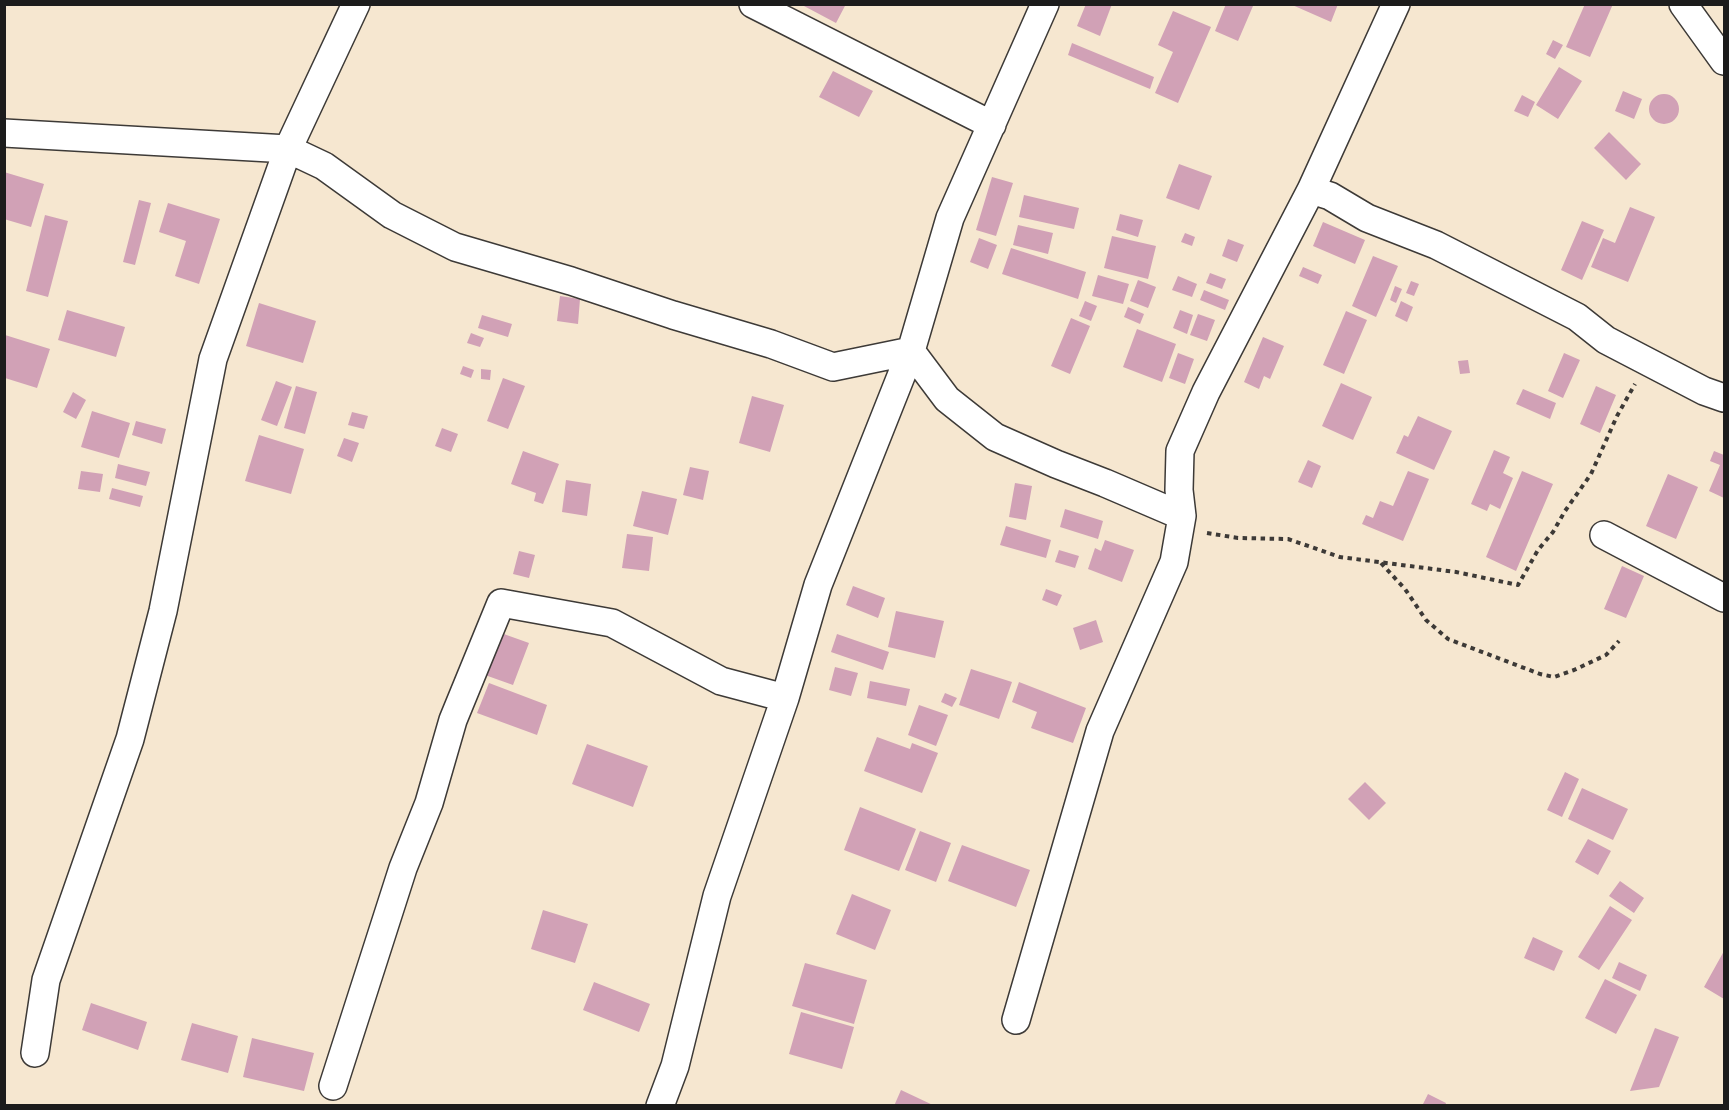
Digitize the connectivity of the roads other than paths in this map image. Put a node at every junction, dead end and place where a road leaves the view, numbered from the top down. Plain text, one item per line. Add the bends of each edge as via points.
1 (356, 4) edge
2 (753, 4) edge
3 (1045, 4) edge
4 (1396, 4) edge
5 (1683, 4) edge
6 (1725, 61) edge
7 (992, 125) junction
8 (4, 133) edge
9 (288, 149) junction
10 (1311, 190) junction
11 (911, 351) junction
12 (1725, 398) edge
13 (1182, 516) junction
14 (1604, 535) dead end
15 (1725, 597) edge
16 (785, 698) junction
17 (1016, 1020) dead end
18 (35, 1053) dead end
19 (333, 1086) dead end
20 (660, 1106) edge

1 - 9 street
2 - 7 street
3 - 7 street
4 - 10 street
5 - 6 street
7 - 11 street via 950,218
8 - 9 street
9 - 11 street via 324,166 392,215 456,247 771,344 833,367
9 - 18 street via 213,359 163,611 130,739 45,980
10 - 12 street via 1330,196 1367,218 1436,245 1577,317 1605,340
10 - 13 street via 1206,392 1180,451
11 - 13 street via 947,399 995,437
11 - 16 street via 818,585
13 - 17 street via 1174,562 1100,731
14 - 15 street
16 - 19 street via 721,681 612,623 501,603 453,720 429,803 403,868
16 - 20 street via 717,896 675,1066

